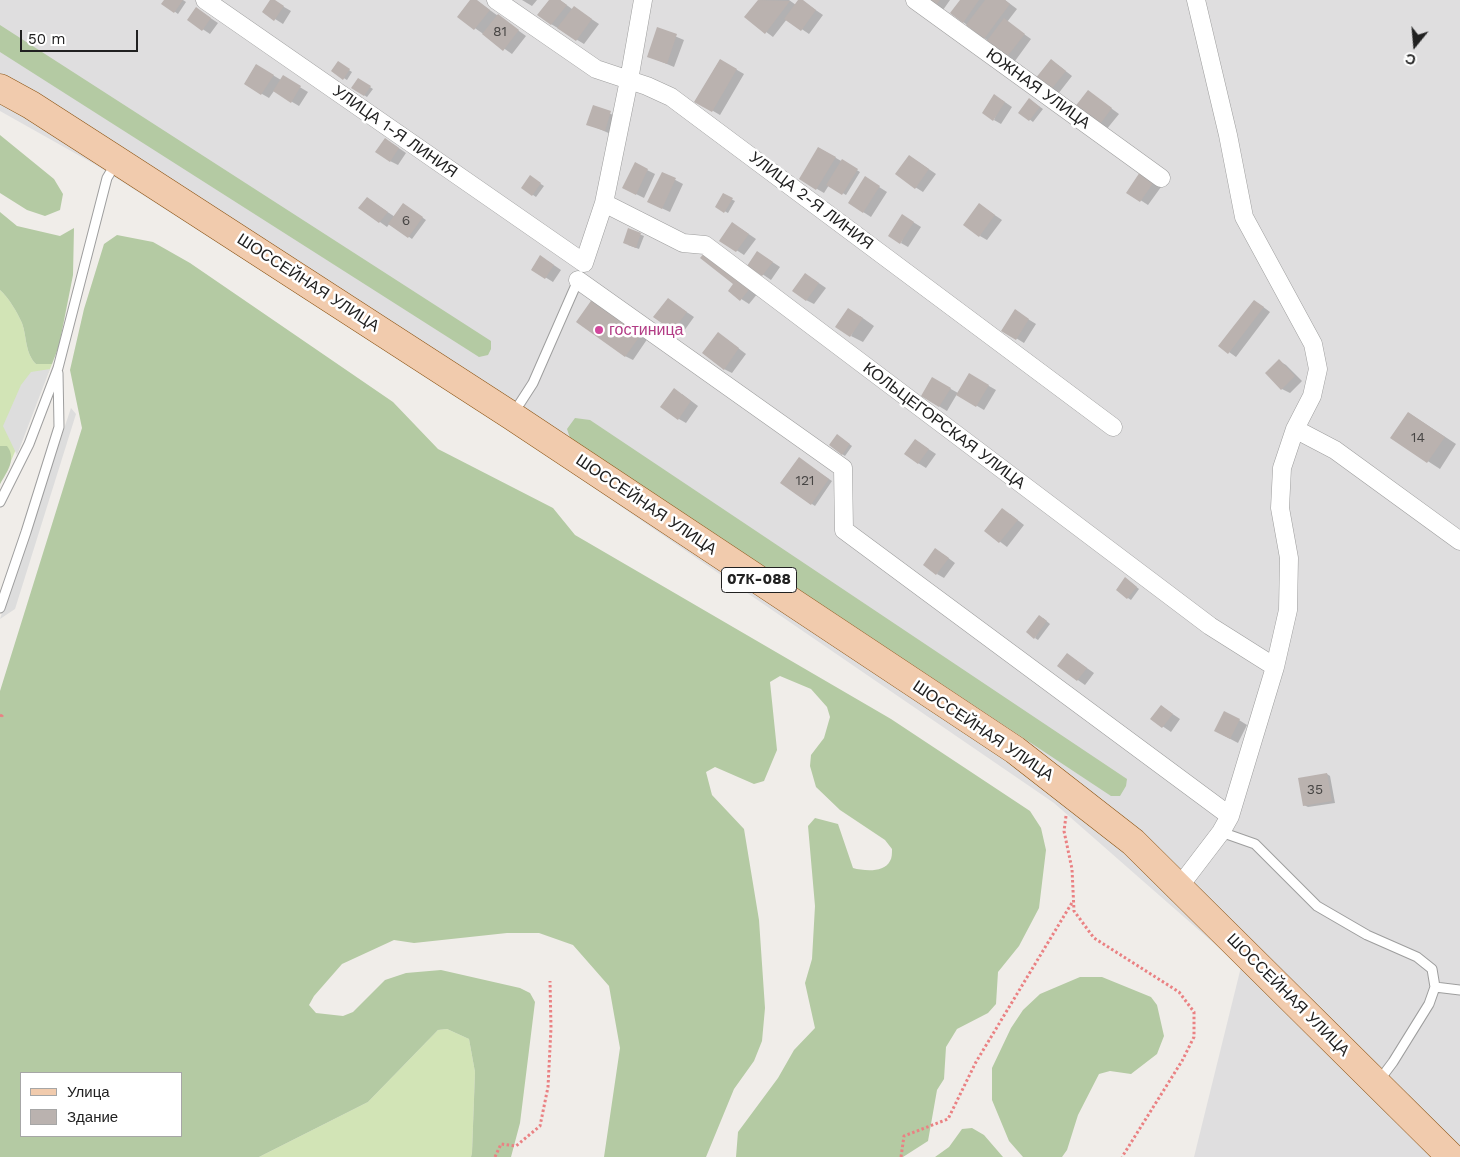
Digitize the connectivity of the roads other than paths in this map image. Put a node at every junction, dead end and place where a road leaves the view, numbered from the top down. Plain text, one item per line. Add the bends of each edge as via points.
1 (205, 0) edge
2 (496, 0) edge
3 (643, 0) edge
4 (915, 0) edge
5 (1196, 0) edge
6 (629, 80) junction
7 (0, 88) edge
8 (118, 161) junction
9 (1161, 178) dead end
10 (604, 203) junction
11 (584, 263) junction
12 (578, 280) junction
13 (58, 368) junction
14 (512, 416) junction
15 (1113, 427) dead end
16 (1295, 429) junction
17 (0, 502) edge
18 (1460, 541) edge
19 (2, 591) edge
20 (0, 608) edge
21 (1275, 667) junction
22 (1230, 816) junction
23 (1221, 832) junction
24 (1179, 887) junction
25 (1435, 987) junction
26 (1460, 990) edge
27 (1377, 1084) junction
28 (1451, 1157) edge

1 - 11 street, УЛИЦА 1-Я ЛИНИЯ
2 - 6 street, УЛИЦА 2-Я ЛИНИЯ via 596,69
3 - 6 street
4 - 9 street, ЮЖНАЯ УЛИЦА
5 - 16 street via 1244,217 1313,344 1318,370 1312,396
6 - 10 street
6 - 15 street, УЛИЦА 2-Я ЛИНИЯ via 672,97
7 - 8 main road, ШОССЕЙНАЯ УЛИЦА / 07К-088
8 - 13 lane via 107,178
8 - 14 main road, ШОССЕЙНАЯ УЛИЦА / 07К-088
10 - 11 street
10 - 21 street, КОЛЬЦЕГОРСКАЯ УЛИЦА via 684,243 705,245 1210,626
11 - 12 lane
12 - 14 lane via 533,383
12 - 22 street via 843,468 844,530
13 - 17 lane via 29,444
13 - 19 lane via 59,427 26,532
14 - 24 main road, ШОССЕЙНАЯ УЛИЦА / 07К-088 via 1015,750 1133,842
16 - 18 street via 1335,450
16 - 21 street via 1282,468 1280,508 1289,558 1288,610
19 - 20 lane
21 - 22 street
22 - 23 street
23 - 24 street
23 - 25 lane via 1255,844 1317,906 1367,935 1418,957 1432,969
24 - 27 main road, ШОССЕЙНАЯ УЛИЦА / 07К-088
25 - 26 lane
25 - 27 lane via 1429,1004
27 - 28 main road, ШОССЕЙНАЯ УЛИЦА / 07К-088

